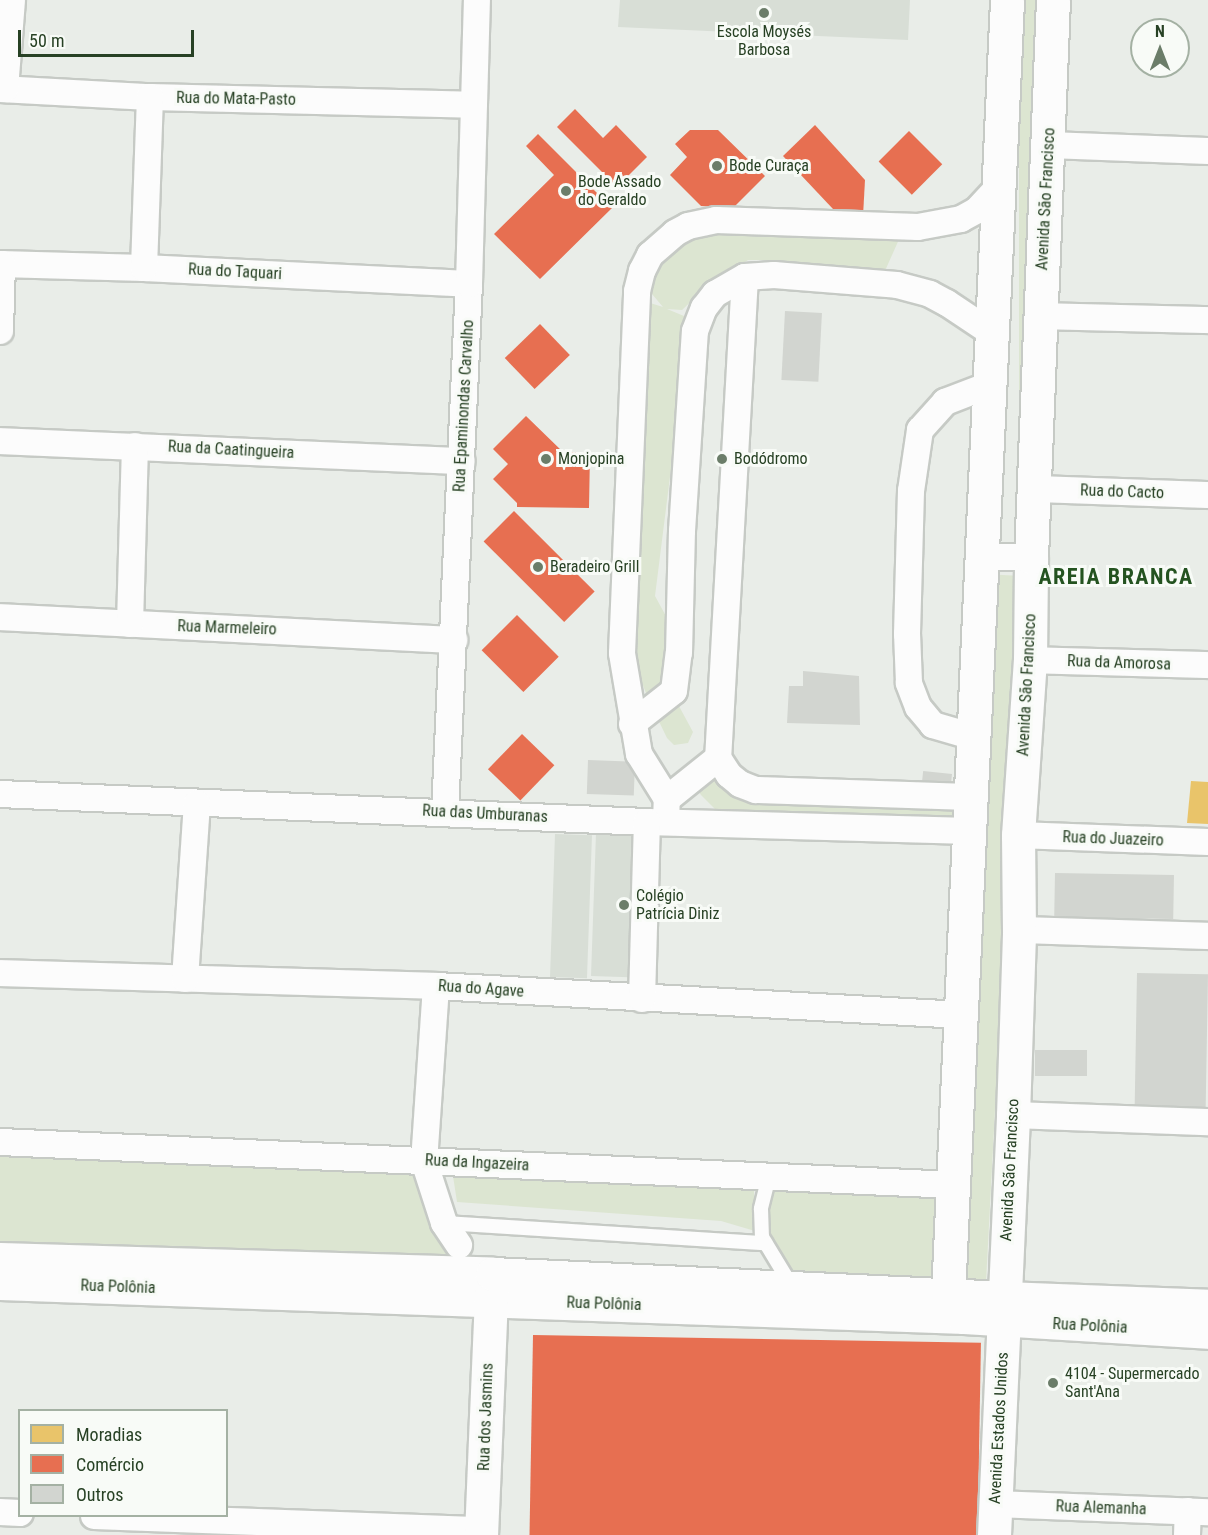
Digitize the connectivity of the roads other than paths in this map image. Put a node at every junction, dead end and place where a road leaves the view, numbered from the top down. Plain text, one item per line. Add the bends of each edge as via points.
1 (12, 0) edge
2 (477, 0) edge
3 (1007, 0) edge
4 (1053, 0) edge
5 (3, 89) edge
6 (150, 97) junction
7 (472, 105) junction
8 (1049, 145) junction
9 (1208, 151) edge
10 (999, 186) junction
11 (1, 264) edge
12 (144, 268) junction
13 (745, 277) junction
14 (469, 284) junction
15 (1040, 316) junction
16 (1208, 320) edge
17 (0, 331) edge
18 (992, 333) junction
19 (989, 385) junction
20 (0, 441) edge
21 (135, 446) junction
22 (462, 461) junction
23 (1036, 489) junction
24 (1208, 495) edge
25 (983, 557) junction
26 (1031, 557) junction
27 (0, 617) edge
28 (130, 624) junction
29 (454, 640) junction
30 (1030, 660) junction
31 (1208, 665) edge
32 (632, 724) junction
33 (974, 737) junction
34 (718, 758) junction
35 (0, 794) edge
36 (971, 797) junction
37 (197, 804) junction
38 (445, 812) junction
39 (660, 814) junction
40 (970, 831) junction
41 (1018, 835) junction
42 (1208, 842) edge
43 (1019, 930) junction
44 (1208, 936) edge
45 (0, 973) edge
46 (185, 979) junction
47 (436, 986) junction
48 (642, 999) junction
49 (962, 1015) junction
50 (1013, 1115) junction
51 (1208, 1122) edge
52 (0, 1142) edge
53 (424, 1161) junction
54 (769, 1176) junction
55 (953, 1185) junction
56 (444, 1223) junction
57 (765, 1243) junction
58 (459, 1245) dead end
59 (0, 1259) edge
60 (0, 1283) edge
61 (492, 1287) junction
62 (792, 1287) junction
63 (956, 1306) junction
64 (1208, 1306) edge
65 (1005, 1310) junction
66 (1208, 1332) edge
67 (0, 1512) edge
68 (18, 1513) edge
69 (140, 1517) edge
70 (994, 1519) edge
71 (1194, 1519) edge
72 (482, 1532) edge

1 - 5 street
2 - 7 street, Rua Epaminondas Carvalho
3 - 10 main road
4 - 8 main road, Avenida São Francisco
5 - 6 street, Rua do Mata-Pasto
6 - 7 street, Rua do Mata-Pasto
6 - 12 street
7 - 14 street, Rua Epaminondas Carvalho
8 - 9 street
8 - 15 main road, Avenida São Francisco
10 - 18 main road
10 - 32 street via 977,210 944,223 918,227 716,220 688,226 650,255 637,291 622,644
11 - 12 street, Rua do Taquari
11 - 17 street
12 - 14 street, Rua do Taquari
13 - 18 street via 774,275 897,285 930,294
13 - 32 street via 714,294 695,331 674,691
13 - 34 street
14 - 22 street, Rua Epaminondas Carvalho
15 - 16 street
15 - 23 main road, Avenida São Francisco
18 - 19 main road
19 - 25 main road
19 - 33 street via 945,402 920,430 911,491 909,683 918,707 933,725
20 - 21 street, Rua da Caatingueira
21 - 22 street, Rua da Caatingueira
21 - 28 street
22 - 29 street, Rua Epaminondas Carvalho
23 - 24 street, Rua do Cacto
23 - 26 main road, Avenida São Francisco
25 - 26 street
25 - 33 main road
26 - 30 main road, Avenida São Francisco
27 - 28 street, Rua Marmeleiro
28 - 29 street, Rua Marmeleiro
29 - 38 street, Rua Epaminondas Carvalho
30 - 31 street, Rua da Amorosa
30 - 41 main road, Avenida São Francisco
32 - 39 street
33 - 36 main road
34 - 36 street via 729,775 756,790
34 - 39 street
35 - 37 street, Rua das Umburanas
36 - 40 main road
37 - 38 street, Rua das Umburanas
37 - 46 street
38 - 39 street, Rua das Umburanas
39 - 40 street, Rua das Umburanas
39 - 48 street
40 - 49 main road
41 - 42 street, Rua do Juazeiro
41 - 43 main road, Avenida São Francisco
43 - 44 street
43 - 50 main road, Avenida São Francisco
45 - 46 street, Rua do Agave
46 - 47 street, Rua do Agave
47 - 48 street, Rua do Agave
47 - 53 street
48 - 49 street, Rua do Agave
49 - 55 main road
50 - 51 street
50 - 65 main road, Avenida São Francisco
52 - 53 street, Rua da Ingazeira
53 - 54 street, Rua da Ingazeira
53 - 56 street
54 - 55 street, Rua da Ingazeira
54 - 57 lane via 761,1209
55 - 63 main road
56 - 57 lane
56 - 58 street
57 - 62 lane
59 - 61 main road, Rua Polônia
60 - 61 main road, Rua Polônia
61 - 62 main road, Rua Polônia
61 - 63 main road, Rua Polônia
61 - 72 main road, Rua dos Jasmins
62 - 63 main road, Rua Polônia
63 - 65 main road, Rua Polônia
64 - 65 main road, Rua Polônia
65 - 66 main road, Rua Polônia
65 - 70 main road, Avenida Estados Unidos
67 - 68 street
69 - 72 street
70 - 71 street, Rua Alemanha

